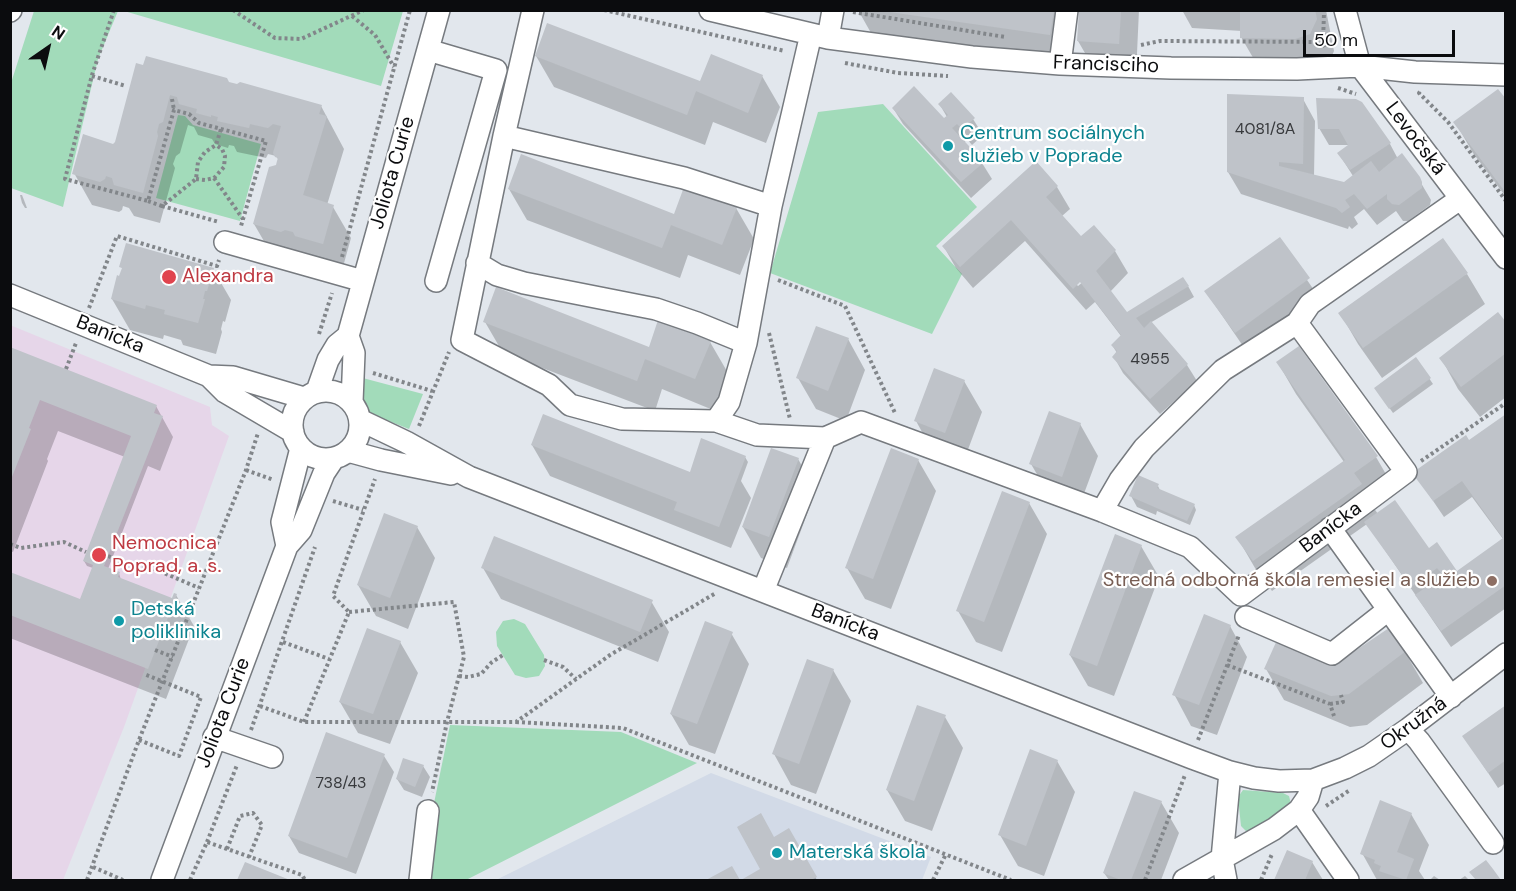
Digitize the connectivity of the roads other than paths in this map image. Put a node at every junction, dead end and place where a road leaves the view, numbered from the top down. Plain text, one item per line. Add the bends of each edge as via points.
1 (439, 10) edge
2 (533, 10) edge
3 (710, 10) edge
4 (1067, 10) edge
5 (1345, 10) edge
6 (841, 11) edge
7 (819, 36) junction
8 (428, 50) junction
9 (1060, 64) junction
10 (1360, 66) junction
11 (1506, 75) edge
12 (504, 136) junction
13 (1460, 199) junction
14 (771, 207) junction
15 (231, 232) road end
16 (1506, 258) edge
17 (477, 263) junction
18 (363, 281) junction
19 (436, 281) dead end
20 (10, 295) edge
21 (1297, 323) junction
22 (348, 336) junction
23 (746, 344) junction
24 (209, 376) junction
25 (311, 395) junction
26 (356, 411) junction
27 (716, 421) junction
28 (825, 438) junction
29 (297, 440) junction
30 (341, 455) junction
31 (469, 477) junction
32 (1102, 511) junction
33 (1330, 528) junction
34 (287, 546) junction
35 (763, 591) junction
36 (1388, 610) junction
37 (1246, 617) road end
38 (1506, 654) edge
39 (1451, 698) junction
40 (1408, 729) junction
41 (214, 737) junction
42 (272, 757) dead end
43 (1230, 772) junction
44 (1314, 780) junction
45 (1299, 810) junction
46 (428, 811) road end
47 (1493, 843) dead end
48 (1222, 859) junction
49 (162, 880) edge
50 (420, 880) edge
51 (1184, 880) edge
52 (1226, 880) edge
53 (1348, 880) edge

1 - 8 street, Joliota Curie
2 - 12 street
3 - 7 street, Francisciho
4 - 9 street
5 - 10 street, Levočská
6 - 7 street
7 - 9 street, Francisciho via 972,57
7 - 14 street
8 - 18 street, Joliota Curie
8 - 19 street via 496,70
9 - 10 street, Francisciho via 1301,69
10 - 11 street, Francisciho
10 - 13 street, Levočská
12 - 14 street via 684,177
12 - 17 street
13 - 16 street, Levočská
13 - 21 street via 1310,304
14 - 23 street
15 - 18 street via 299,264 340,265
17 - 23 street via 524,283 656,309
17 - 27 street via 462,340 549,385 570,405 622,419
18 - 22 street, Joliota Curie
20 - 24 street, Banícka
21 - 32 street via 1223,370 1144,448
21 - 33 street, Banícka via 1406,472
22 - 25 street, Joliota Curie via 336,345
22 - 26 street, Joliota Curie via 354,353
23 - 27 street via 729,402
24 - 25 street, Banícka via 233,377
24 - 29 street, Banícka via 225,392
25 - 26 street via 327,390 336,392
25 - 29 street via 294,413
26 - 30 street via 358,438
26 - 31 street, Banícka
27 - 28 street via 757,435
28 - 32 street, Banícka via 861,422
28 - 35 street
29 - 30 street via 316,457
29 - 34 street, Joliota Curie via 282,522
30 - 31 street, Banícka
30 - 34 street, Joliota Curie via 324,473 301,530
31 - 35 street, Banícka
32 - 33 street, Banícka via 1190,547 1241,595
33 - 36 street
34 - 41 street, Joliota Curie
35 - 43 street, Banícka
36 - 37 street via 1332,654
36 - 39 street
38 - 39 street, Okružná
39 - 40 street, Okružná
40 - 44 street, Okružná via 1369,756
40 - 47 street
41 - 42 street
41 - 49 street, Joliota Curie
43 - 44 street, Okružná via 1279,781
43 - 48 street
44 - 45 street
45 - 48 street
45 - 53 street
46 - 50 street
48 - 51 street
48 - 52 street

